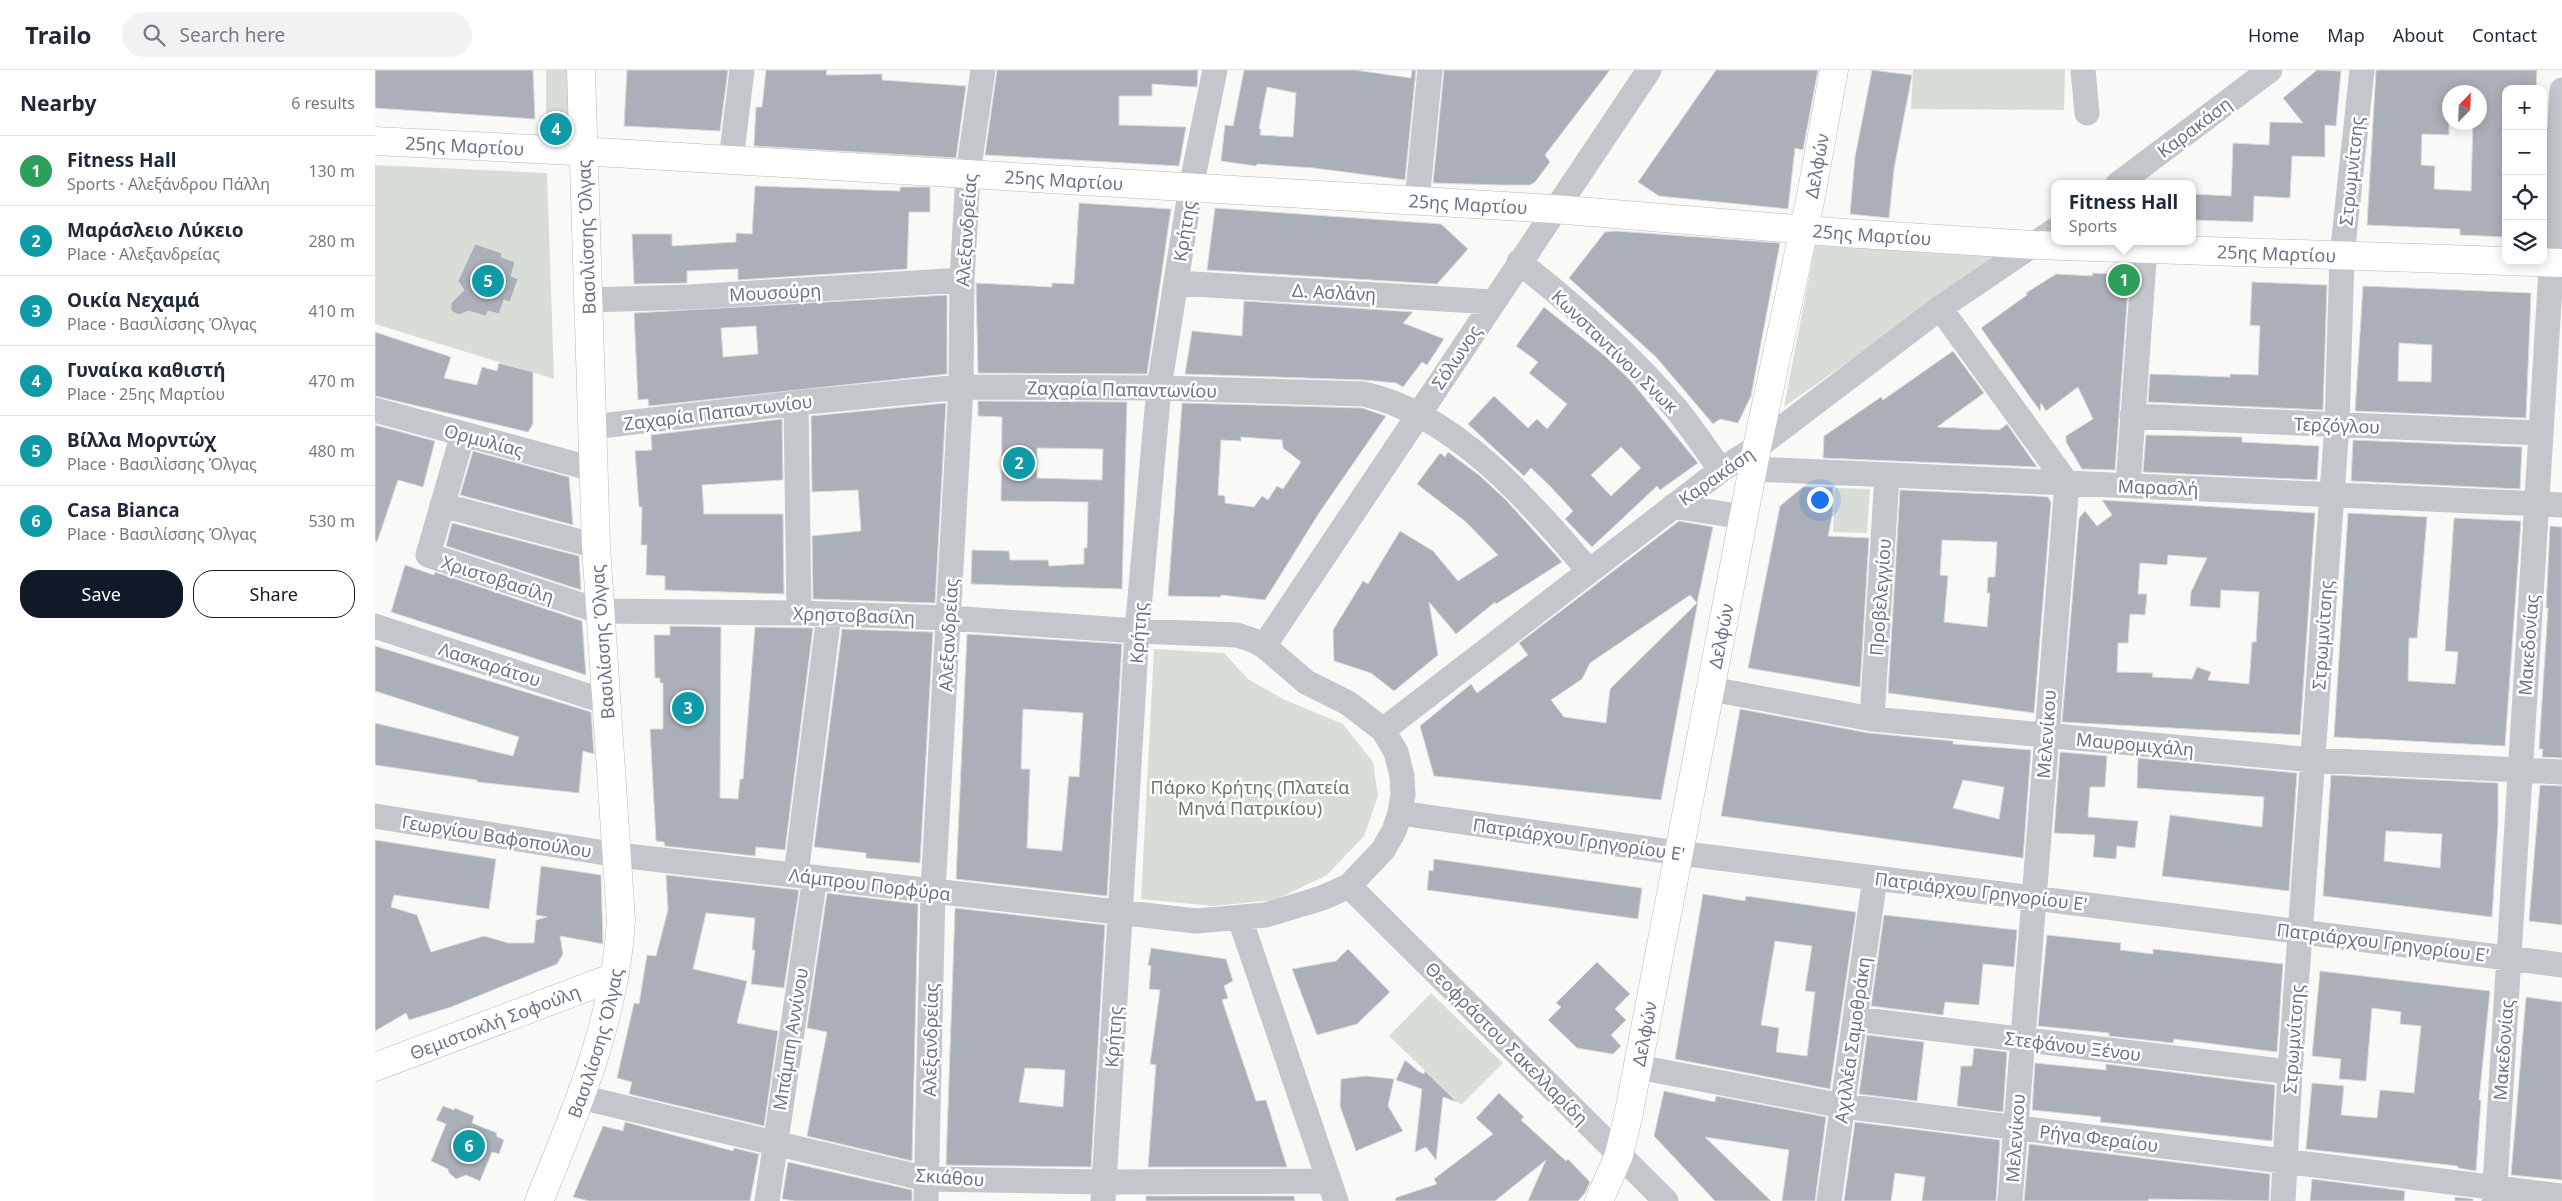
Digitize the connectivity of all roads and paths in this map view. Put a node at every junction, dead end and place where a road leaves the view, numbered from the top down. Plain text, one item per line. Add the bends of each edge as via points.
1 (581, 70) edge
2 (742, 70) edge
3 (983, 70) edge
4 (1215, 70) edge
5 (1431, 70) edge
6 (1649, 70) edge
7 (1834, 70) edge
8 (2083, 70) edge
9 (2270, 70) edge
10 (2362, 70) edge
11 (2562, 90) edge
12 (2087, 113) dead end
13 (375, 141) edge
14 (584, 151) junction
15 (731, 160) junction
16 (968, 174) junction
17 (2122, 180) edge
18 (1191, 187) junction
19 (1417, 201) junction
20 (1554, 209) junction
21 (1803, 228) junction
22 (2045, 238) edge
23 (2115, 245) edge
24 (2145, 248) junction
25 (2342, 256) junction
26 (1519, 262) junction
27 (2557, 263) edge
28 (962, 280) junction
29 (1176, 283) junction
30 (588, 300) junction
31 (1493, 302) junction
32 (1940, 308) junction
33 (961, 387) junction
34 (1159, 388) junction
35 (796, 403) junction
36 (375, 410) edge
37 (1417, 415) junction
38 (2132, 416) junction
39 (2337, 425) junction
40 (592, 427) junction
41 (2541, 433) junction
42 (463, 434) junction
43 (1755, 458) junction
44 (593, 469) junction
45 (1721, 470) junction
46 (1887, 475) junction
47 (2067, 483) junction
48 (2128, 486) junction
49 (2332, 495) junction
50 (2537, 504) junction
51 (442, 505) junction
52 (2562, 505) edge
53 (1673, 506) junction
54 (1744, 517) junction
55 (596, 546) junction
56 (1588, 570) junction
57 (599, 611) junction
58 (799, 613) junction
59 (829, 614) junction
60 (949, 618) junction
61 (375, 626) edge
62 (1137, 631) junction
63 (1264, 646) junction
64 (1711, 689) junction
65 (606, 702) junction
66 (1872, 719) junction
67 (1383, 730) junction
68 (2045, 735) junction
69 (2313, 760) junction
70 (2521, 770) junction
71 (2562, 772) edge
72 (1400, 813) junction
73 (375, 816) edge
74 (1679, 853) junction
75 (618, 855) junction
76 (805, 876) junction
77 (1875, 878) junction
78 (1349, 886) junction
79 (933, 891) junction
80 (2035, 898) junction
81 (1121, 913) junction
82 (1240, 919) junction
83 (2300, 932) junction
84 (2509, 958) junction
85 (2562, 965) edge
86 (614, 977) junction
87 (1855, 1019) junction
88 (2021, 1040) junction
89 (375, 1067) edge
90 (1638, 1067) junction
91 (2290, 1072) junction
92 (580, 1096) junction
93 (1843, 1106) junction
94 (2015, 1128) junction
95 (775, 1144) junction
96 (1619, 1154) junction
97 (2285, 1161) junction
98 (926, 1190) edge
99 (1232, 1191) edge
100 (1332, 1191) edge
101 (1103, 1192) edge
102 (2494, 1194) edge
103 (2562, 1196) edge
104 (539, 1201) edge
105 (767, 1201) edge
106 (1599, 1201) edge
107 (1666, 1201) edge
108 (1829, 1201) edge
109 (2011, 1201) edge
110 (2283, 1201) edge

1 - 14 main road, Βασιλίσσης Όλγας
2 - 15 street
3 - 16 street, Αλεξανδρείας
4 - 18 street, Κρήτης
5 - 19 street
6 - 20 street, Σόλωνος
7 - 21 main road, Δελφών
8 - 12 street
9 - 17 street, Καρακάση
10 - 25 street, Στρωμνίτσης
11 - 27 street, Μακεδονίας
13 - 14 main road, 25ης Μαρτίου
14 - 15 main road, 25ης Μαρτίου
14 - 30 main road, Βασιλίσσης Όλγας
15 - 16 main road, 25ης Μαρτίου
16 - 18 main road, 25ης Μαρτίου
16 - 28 street, Αλεξανδρείας
18 - 19 main road, 25ης Μαρτίου
18 - 29 street, Κρήτης
19 - 20 main road, 25ης Μαρτίου
20 - 21 main road, 25ης Μαρτίου
20 - 26 street, Σόλωνος
21 - 22 main road, 25ης Μαρτίου via 1844,233
21 - 43 main road, Δελφών
22 - 32 street, Καρακάση
23 - 24 main road, 25ης Μαρτίου
24 - 25 main road, 25ης Μαρτίου
24 - 38 street
25 - 27 main road, 25ης Μαρτίου
25 - 39 street, Στρωμνίτσης
26 - 31 street, Σόλωνος
26 - 45 street, Κωνσταντίνου Σνωκ via 1582,314 1656,387 1678,411
27 - 41 street, Μακεδονίας
28 - 30 street, Μουσούρη
28 - 33 street, Αλεξανδρείας
29 - 31 street, Δ. Ασλάνη
29 - 34 street, Κρήτης
30 - 40 main road, Βασιλίσσης Όλγας
31 - 37 street, Σόλωνος
32 - 43 street, Καρακάση
32 - 47 street
33 - 34 street, Ζαχαρία Παπαντωνίου
33 - 35 street, Ζαχαρία Παπαντωνίου
33 - 60 street, Αλεξανδρείας
34 - 37 street, Ζαχαρία Παπαντωνίου via 1364,394 1382,398
34 - 62 street, Κρήτης
35 - 40 street, Ζαχαρία Παπαντωνίου
35 - 58 street
36 - 42 street, Ορμυλίας
37 - 56 street, Ζαχαρία Παπαντωνίου via 1506,478
37 - 63 street, Σόλωνος
38 - 39 street, Τερζόγλου
38 - 48 street
39 - 41 street, Τερζόγλου
39 - 49 street, Στρωμνίτσης
40 - 44 main road, Βασιλίσσης Όλγας
41 - 50 street, Μακεδονίας
42 - 44 street, Ορμυλίας
42 - 51 street
43 - 45 street, Καρακάση
43 - 46 street, Μαρασλή
43 - 54 main road, Δελφών
44 - 55 main road, Βασιλίσσης Όλγας
45 - 53 street, Καρακάση
46 - 47 street, Μαρασλή
46 - 66 street, Προβελεγγίου
47 - 48 street, Μαρασλή
47 - 68 street, Μελενίκου
48 - 49 street, Μαρασλή
49 - 50 street, Μαρασλή
49 - 69 street, Στρωμνίτσης
50 - 52 street, Μαρασλή
50 - 70 street, Μακεδονίας
51 - 55 street
51 - 57 street, Χριστοβασίλη via 428,555
53 - 54 street
53 - 56 street, Καρακάση
54 - 64 main road, Δελφών
55 - 57 main road, Βασιλίσσης Όλγας
56 - 67 street, Καρακάση
57 - 58 street, Χρηστοβασίλη
57 - 65 main road, Βασιλίσσης Όλγας
58 - 59 street, Χρηστοβασίλη
59 - 60 street, Χρηστοβασίλη
59 - 76 street, Μπάμπη Αννίνου
60 - 62 street, Χρηστοβασίλη
60 - 79 street, Αλεξανδρείας
61 - 65 street, Λασκαράτου
62 - 63 street, Χρηστοβασίλη via 1237,635
62 - 81 street, Κρήτης
63 - 67 street, Χρηστοβασίλη via 1306,682 1348,703
64 - 66 street, Μαυρομιχάλη
64 - 74 main road, Δελφών
65 - 75 main road, Βασιλίσσης Όλγας
66 - 68 street, Μαυρομιχάλη
67 - 72 street via 1396,752 1402,776
68 - 69 street, Μαυρομιχάλη
68 - 80 street, Μελενίκου
69 - 70 street, Μαυρομιχάλη
69 - 83 street, Στρωμνίτσης
70 - 71 street, Μαυρομιχάλη
70 - 84 street, Μακεδονίας
72 - 74 street, Πατριάρχου Γρηγορίου Ε'
72 - 78 street via 1383,850
73 - 75 street, Γεωργίου Βαφοπούλου
74 - 77 street, Πατριάρχου Γρηγορίου Ε'
74 - 90 main road, Δελφών
75 - 76 street, Λάμπρου Πορφύρα
75 - 86 main road, Βασιλίσσης Όλγας via 621,920
76 - 79 street, Λάμπρου Πορφύρα
76 - 95 street, Μπάμπη Αννίνου
77 - 80 street, Πατριάρχου Γρηγορίου Ε'
77 - 87 street, Αχιλλέα Σαμοθράκη
78 - 82 street, Λάμπρου Πορφύρα via 1322,898
78 - 96 street, Θεοφράστου Σακελλαρίδη
79 - 81 street, Λάμπρου Πορφύρα
79 - 98 street, Αλεξανδρείας
80 - 83 street, Πατριάρχου Γρηγορίου Ε'
80 - 88 street, Μελενίκου
81 - 82 street, Λάμπρου Πορφύρα via 1196,921
81 - 101 street, Κρήτης
82 - 100 street
83 - 84 street, Πατριάρχου Γρηγορίου Ε'
83 - 91 street, Στρωμνίτσης
84 - 85 street, Πατριάρχου Γρηγορίου Ε'
84 - 102 street, Μακεδονίας
86 - 89 main road, Θεμιστοκλή Σοφούλη
86 - 92 main road, Βασιλίσσης Όλγας via 600,1038
87 - 88 street, Στεφάνου Ξένου
87 - 93 street, Αχιλλέα Σαμοθράκη
88 - 91 street, Στεφάνου Ξένου
88 - 94 street, Μελενίκου
90 - 93 street, Ρήγα Φεραίου
90 - 96 main road, Δελφών
91 - 97 street, Στρωμνίτσης
92 - 95 street, Σκιάθου
92 - 104 main road, Βασιλίσσης Όλγας
93 - 94 street, Ρήγα Φεραίου
93 - 108 street, Αχιλλέα Σαμοθράκη
94 - 97 street, Ρήγα Φεραίου
94 - 109 street, Μελενίκου
95 - 98 street, Σκιάθου
95 - 105 street, Μπάμπη Αννίνου
96 - 106 main road, Δελφών
96 - 107 street, Θεοφράστου Σακελλαρίδη
97 - 102 street, Ρήγα Φεραίου
97 - 110 street, Στρωμνίτσης
98 - 101 street, Σκιάθου
99 - 100 street, Σκιάθου
99 - 101 street, Σκιάθου
102 - 103 street, Ρήγα Φεραίου

